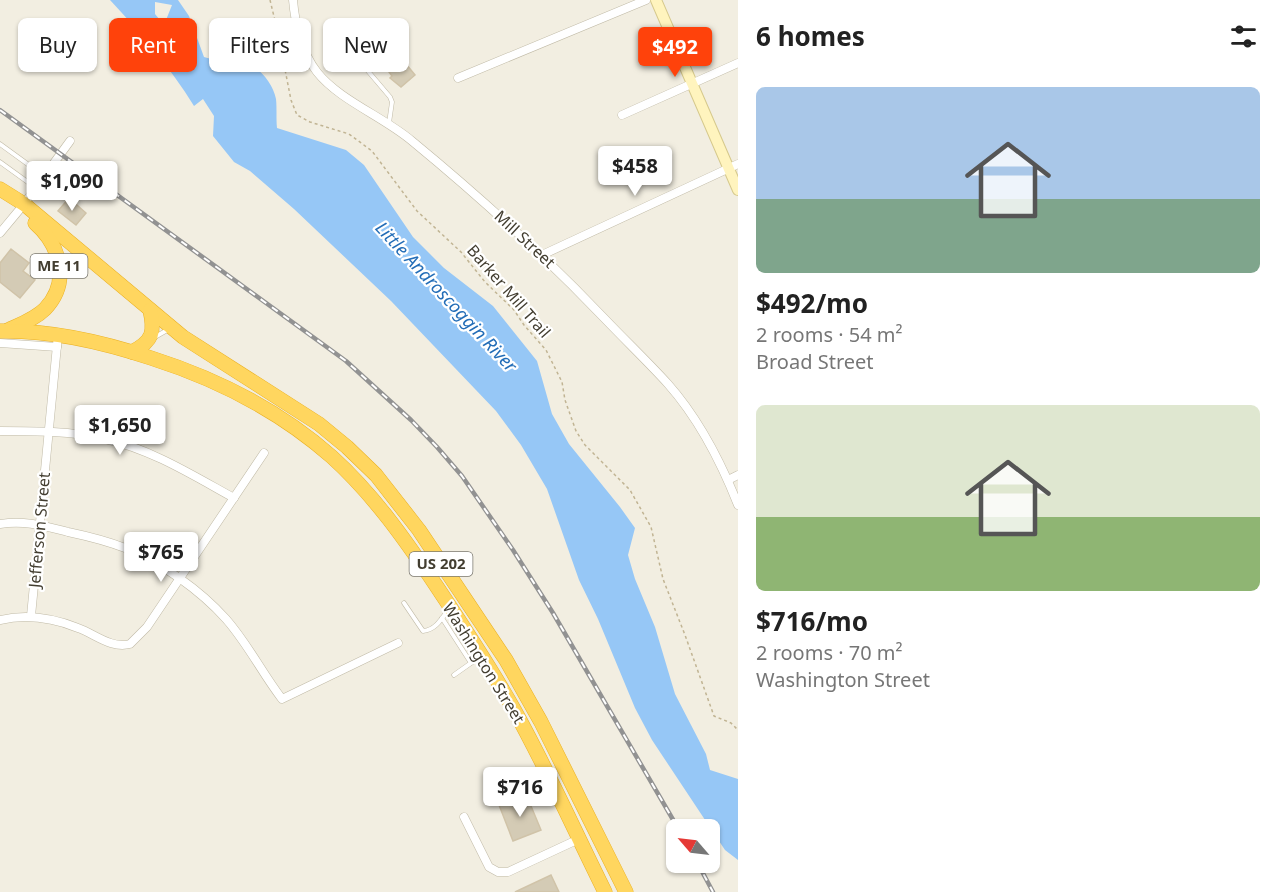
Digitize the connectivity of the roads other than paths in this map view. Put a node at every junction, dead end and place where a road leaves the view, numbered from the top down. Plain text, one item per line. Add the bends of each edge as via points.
1 (293, 0) edge
2 (646, 0) edge
3 (656, 0) edge
4 (738, 63) edge
5 (369, 72) edge
6 (458, 78) dead end
7 (692, 84) junction
8 (622, 116) dead end
9 (389, 123) junction
10 (70, 141) dead end
11 (0, 144) edge
12 (0, 162) edge
13 (734, 166) edge
14 (44, 176) junction
15 (36, 188) junction
16 (738, 190) edge
17 (3, 192) edge
18 (22, 207) junction
19 (0, 233) edge
20 (542, 255) junction
21 (150, 310) junction
22 (171, 328) junction
23 (2, 335) edge
24 (149, 340) junction
25 (57, 341) junction
26 (132, 352) junction
27 (0, 431) edge
28 (48, 433) junction
29 (264, 453) dead end
30 (738, 475) edge
31 (728, 480) junction
32 (234, 498) junction
33 (738, 505) edge
34 (0, 524) edge
35 (39, 524) junction
36 (179, 580) junction
37 (464, 597) junction
38 (404, 603) dead end
39 (446, 613) junction
40 (31, 616) junction
41 (0, 620) edge
42 (398, 643) dead end
43 (477, 660) junction
44 (454, 675) dead end
45 (464, 817) dead end
46 (579, 839) junction
47 (605, 892) edge
48 (626, 892) edge

1 - 9 street, Mill Street via 300,36 317,72 331,86
2 - 6 street
3 - 7 street
4 - 7 street
5 - 9 lane via 390,97
7 - 8 street
7 - 13 street
9 - 20 street, Mill Street
10 - 14 street
11 - 14 lane
12 - 15 lane
13 - 16 street
13 - 20 street
14 - 15 street
15 - 18 street
17 - 18 highway, ME 11
18 - 19 street
18 - 21 highway, US 202
18 - 23 highway, ME 11 via 55,246 59,281 44,310
20 - 31 street, Mill Street via 669,385 697,423
21 - 22 highway, US 202
21 - 24 highway via 153,327
22 - 24 lane
22 - 37 highway, US 202 via 319,424 347,447 376,475 419,530
23 - 25 highway, Washington Street / US 202
24 - 26 highway
25 - 26 highway, Washington Street / US 202
25 - 28 street, Jefferson Street
26 - 39 highway, Washington Street / US 202 via 192,372 234,392 324,451 386,515
27 - 28 street
28 - 32 street via 105,439 127,446
28 - 35 street, Jefferson Street
29 - 32 street
30 - 31 street
31 - 33 street, Mill Street
32 - 36 street
34 - 35 street
35 - 36 street via 124,548
35 - 40 street, Jefferson Street
36 - 40 street via 141,635 126,645 115,645 76,627
36 - 42 street via 227,620 282,699
37 - 39 lane
37 - 48 highway, US 202 via 528,698
38 - 39 lane via 423,631 430,630
39 - 43 highway, Washington Street / US 202
40 - 41 street
43 - 44 lane
43 - 46 highway, Washington Street / US 202 via 513,706
45 - 46 street via 489,867 498,872 508,872
46 - 47 highway, Washington Street / US 202

